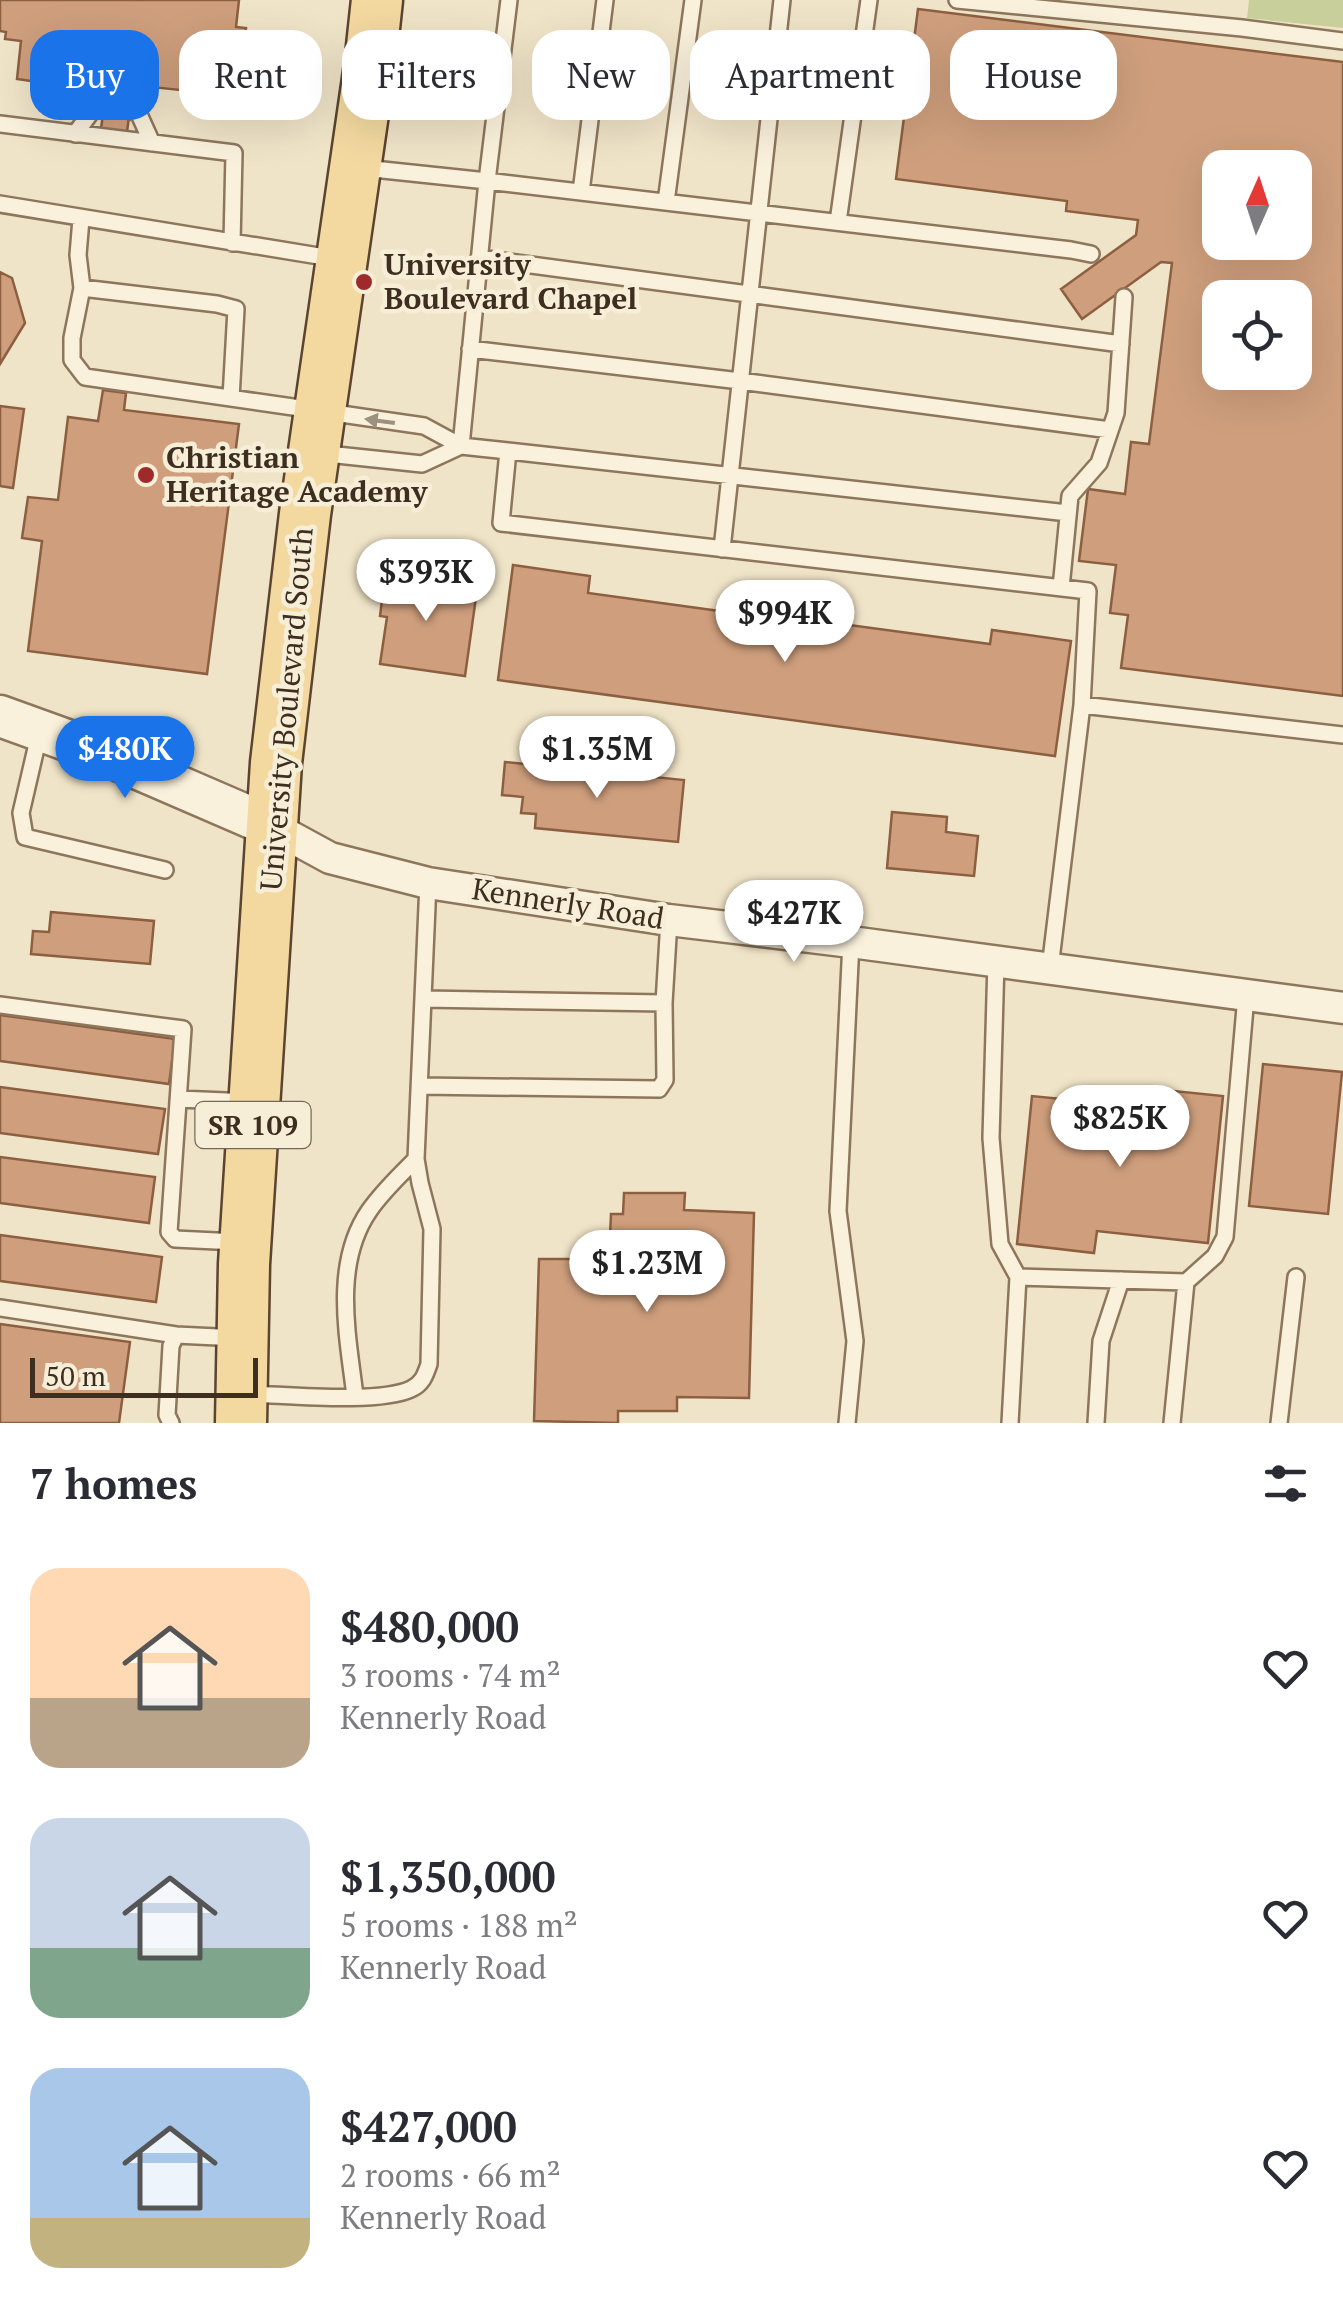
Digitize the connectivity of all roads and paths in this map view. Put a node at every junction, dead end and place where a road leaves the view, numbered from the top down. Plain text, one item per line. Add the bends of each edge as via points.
1 (376, 0) edge
2 (509, 0) edge
3 (605, 0) edge
4 (693, 0) edge
5 (782, 0) edge
6 (870, 0) edge
7 (957, 0) edge
8 (1343, 42) edge
9 (85, 120) edge
10 (142, 120) edge
11 (0, 124) edge
12 (75, 134) junction
13 (152, 143) junction
14 (355, 167) junction
15 (487, 181) junction
16 (581, 192) junction
17 (666, 202) junction
18 (0, 204) edge
19 (758, 213) junction
20 (82, 219) junction
21 (838, 222) junction
22 (232, 243) junction
23 (1090, 254) dead end
24 (480, 258) junction
25 (342, 260) junction
26 (82, 288) junction
27 (750, 293) junction
28 (1124, 297) dead end
29 (1121, 344) junction
30 (470, 350) junction
31 (740, 381) junction
32 (231, 398) junction
33 (1110, 430) junction
34 (317, 432) junction
35 (461, 446) junction
36 (508, 451) junction
37 (731, 474) junction
38 (1068, 513) junction
39 (722, 549) junction
40 (1061, 588) junction
41 (1082, 705) junction
42 (0, 716) edge
43 (40, 731) junction
44 (1343, 735) edge
45 (273, 827) junction
46 (165, 870) dead end
47 (428, 882) junction
48 (669, 920) junction
49 (851, 942) junction
50 (996, 961) junction
51 (1050, 968) junction
52 (1246, 996) junction
53 (424, 999) junction
54 (664, 1003) junction
55 (0, 1005) edge
56 (1343, 1008) edge
57 (420, 1086) junction
58 (179, 1099) junction
59 (255, 1102) junction
60 (416, 1159) junction
61 (246, 1242) junction
62 (1296, 1277) dead end
63 (1018, 1278) junction
64 (1121, 1280) junction
65 (1186, 1282) junction
66 (0, 1308) edge
67 (176, 1335) junction
68 (242, 1338) junction
69 (355, 1396) junction
70 (241, 1409) edge
71 (1285, 1422) edge
72 (171, 1423) edge
73 (847, 1423) edge
74 (1010, 1423) edge
75 (1096, 1423) edge
76 (1172, 1423) edge

1 - 14 main road, University Boulevard South / SR 109
2 - 15 lane
3 - 16 lane
4 - 17 lane
5 - 19 lane
6 - 21 lane
7 - 8 lane
9 - 12 lane
10 - 13 lane
11 - 12 lane
12 - 13 lane
13 - 22 lane via 234,153
14 - 15 lane
14 - 25 main road, University Boulevard South / SR 109
15 - 16 lane
15 - 24 lane
16 - 17 lane
17 - 19 lane
18 - 20 lane
19 - 21 lane
19 - 27 lane
20 - 22 lane
20 - 26 lane
21 - 23 lane
22 - 25 lane
24 - 27 lane
24 - 30 lane
25 - 34 main road, University Boulevard South / SR 109
26 - 32 lane via 72,360 85,377
26 - 32 lane via 236,309
27 - 29 lane
27 - 31 lane
28 - 29 lane
29 - 33 lane
30 - 31 lane
30 - 35 lane
31 - 33 lane
31 - 37 lane
32 - 34 lane
33 - 38 lane via 1100,463 1070,496
35 -> 34 lane via 424,426
34 - 35 lane via 422,464
34 - 45 main road, University Boulevard South / SR 109
35 - 36 lane
36 - 37 lane
36 - 39 lane via 501,523
37 - 38 lane
37 - 39 lane
38 - 40 lane
39 - 40 lane
40 - 41 lane via 1088,591
41 - 44 lane
41 - 51 lane
42 - 43 street, Kennerly Road
43 - 45 street, Kennerly Road
43 - 46 lane via 21,813 25,837
45 - 47 street, Kennerly Road via 330,858
45 - 59 main road, University Boulevard South / SR 109
47 - 48 street, Kennerly Road
47 - 53 lane
48 - 49 street, Kennerly Road
48 - 54 lane
49 - 50 street, Kennerly Road
49 - 73 lane via 838,1211 855,1341
50 - 51 street, Kennerly Road
50 - 63 lane via 991,1138 1000,1244
51 - 52 street, Kennerly Road
52 - 56 street, Kennerly Road
52 - 65 lane via 1225,1237
53 - 54 lane
53 - 57 lane
54 - 57 lane via 665,1080 658,1089
55 - 58 lane via 183,1029
57 - 60 lane
58 - 59 lane
58 - 61 lane via 169,1232 176,1239
59 - 61 main road, University Boulevard South / SR 109
60 - 69 lane via 368,1212 350,1256 346,1325
60 - 69 lane via 432,1230 429,1364 422,1382 408,1391
61 - 68 main road, University Boulevard South / SR 109
62 - 71 lane
63 - 64 lane
63 - 74 lane
64 - 65 lane
64 - 75 lane via 1101,1342
65 - 76 lane
66 - 67 lane
67 - 68 lane
67 - 72 lane
68 - 70 main road, University Boulevard South / SR 109
69 - 70 lane

